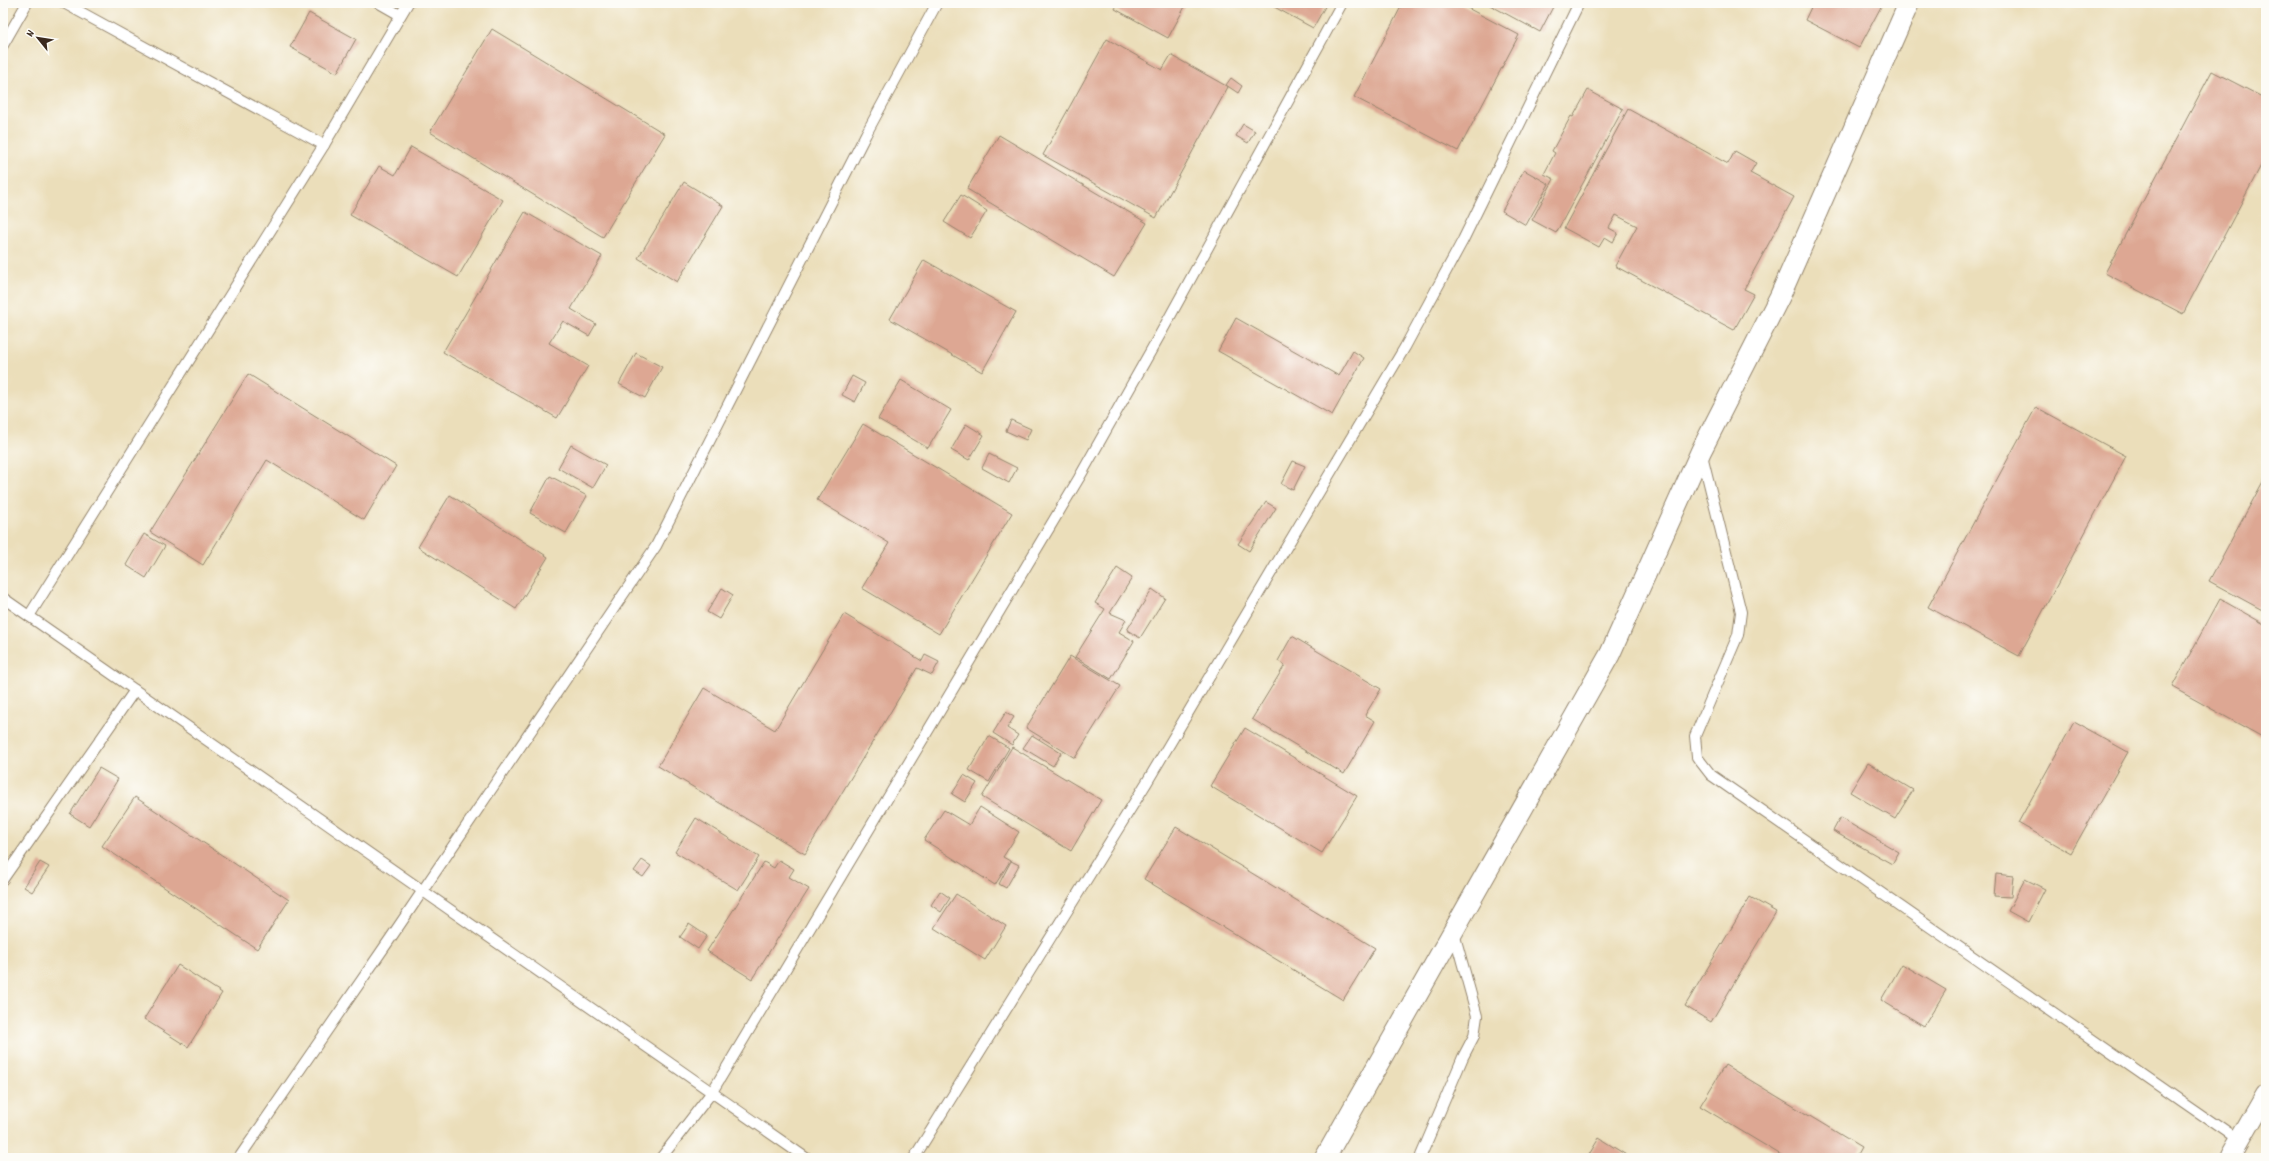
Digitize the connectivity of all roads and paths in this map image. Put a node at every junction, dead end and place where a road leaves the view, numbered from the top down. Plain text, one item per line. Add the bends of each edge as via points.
1 (27, 3) edge
2 (64, 3) edge
3 (379, 3) edge
4 (408, 3) edge
5 (937, 3) edge
6 (1342, 3) edge
7 (1580, 3) edge
8 (1908, 3) edge
9 (400, 15) junction
10 (3, 45) edge
11 (324, 144) junction
12 (1701, 451) junction
13 (3, 598) edge
14 (29, 616) junction
15 (135, 690) junction
16 (3, 879) edge
17 (423, 890) junction
18 (1453, 931) junction
19 (712, 1092) junction
20 (2266, 1095) edge
21 (2235, 1150) edge
22 (238, 1158) edge
23 (662, 1158) edge
24 (806, 1158) edge
25 (914, 1158) edge
26 (1325, 1158) edge
27 (1420, 1158) edge

1 - 10 lane
2 - 11 lane
3 - 9 lane
4 - 9 lane
5 - 17 lane via 866,134 656,546
6 - 19 lane via 1079,478
7 - 25 lane via 1463,240 1405,347 1143,788
8 - 12 street via 1780,296
9 - 11 lane
11 - 14 lane
12 - 18 street via 1610,654
12 - 21 lane via 1741,612 1738,635 1695,736 1697,757 1711,775
13 - 14 lane
14 - 15 lane
15 - 16 lane
15 - 17 lane
17 - 19 lane
17 - 22 lane
18 - 26 street
18 - 27 lane via 1477,1016 1474,1036
19 - 23 lane
19 - 24 lane
20 - 21 street

